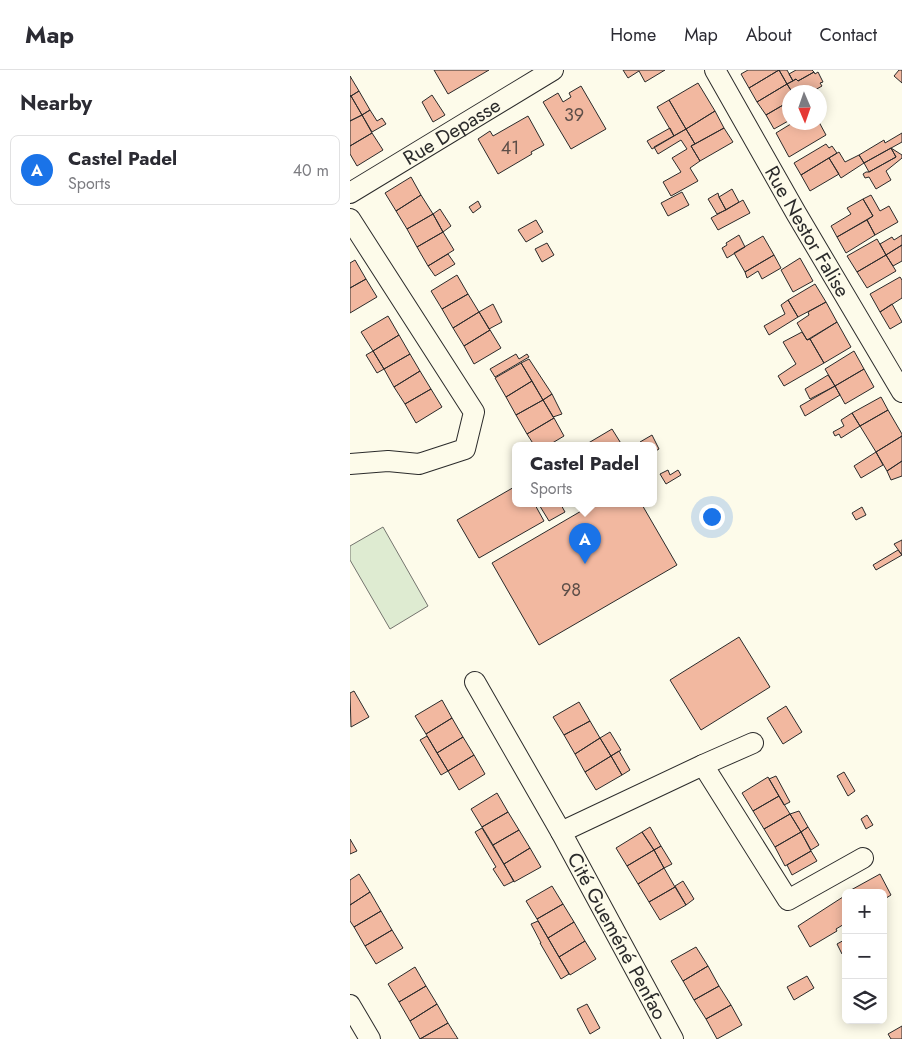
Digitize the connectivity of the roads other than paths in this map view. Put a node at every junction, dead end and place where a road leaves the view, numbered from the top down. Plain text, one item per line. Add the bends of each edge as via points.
1 (552, 70) edge
2 (715, 70) edge
3 (350, 193) edge
4 (350, 219) edge
5 (902, 392) edge
6 (350, 464) edge
7 (475, 682) dead end
8 (753, 743) dead end
9 (703, 765) junction
10 (562, 832) junction
11 (863, 858) dead end
12 (350, 1005) edge
13 (370, 1039) edge
14 (673, 1039) edge

1 - 3 street, Rue Depasse
2 - 5 street, Rue Nestor Falise
4 - 6 street via 474,412 465,450 419,464 388,461
7 - 10 street, Cité Gueméné Penfao
8 - 9 street, Cité Gueméné Penfao
9 - 10 street, Cité Gueméné Penfao
9 - 11 street via 788,900
10 - 14 street, Cité Gueméné Penfao
12 - 13 street

